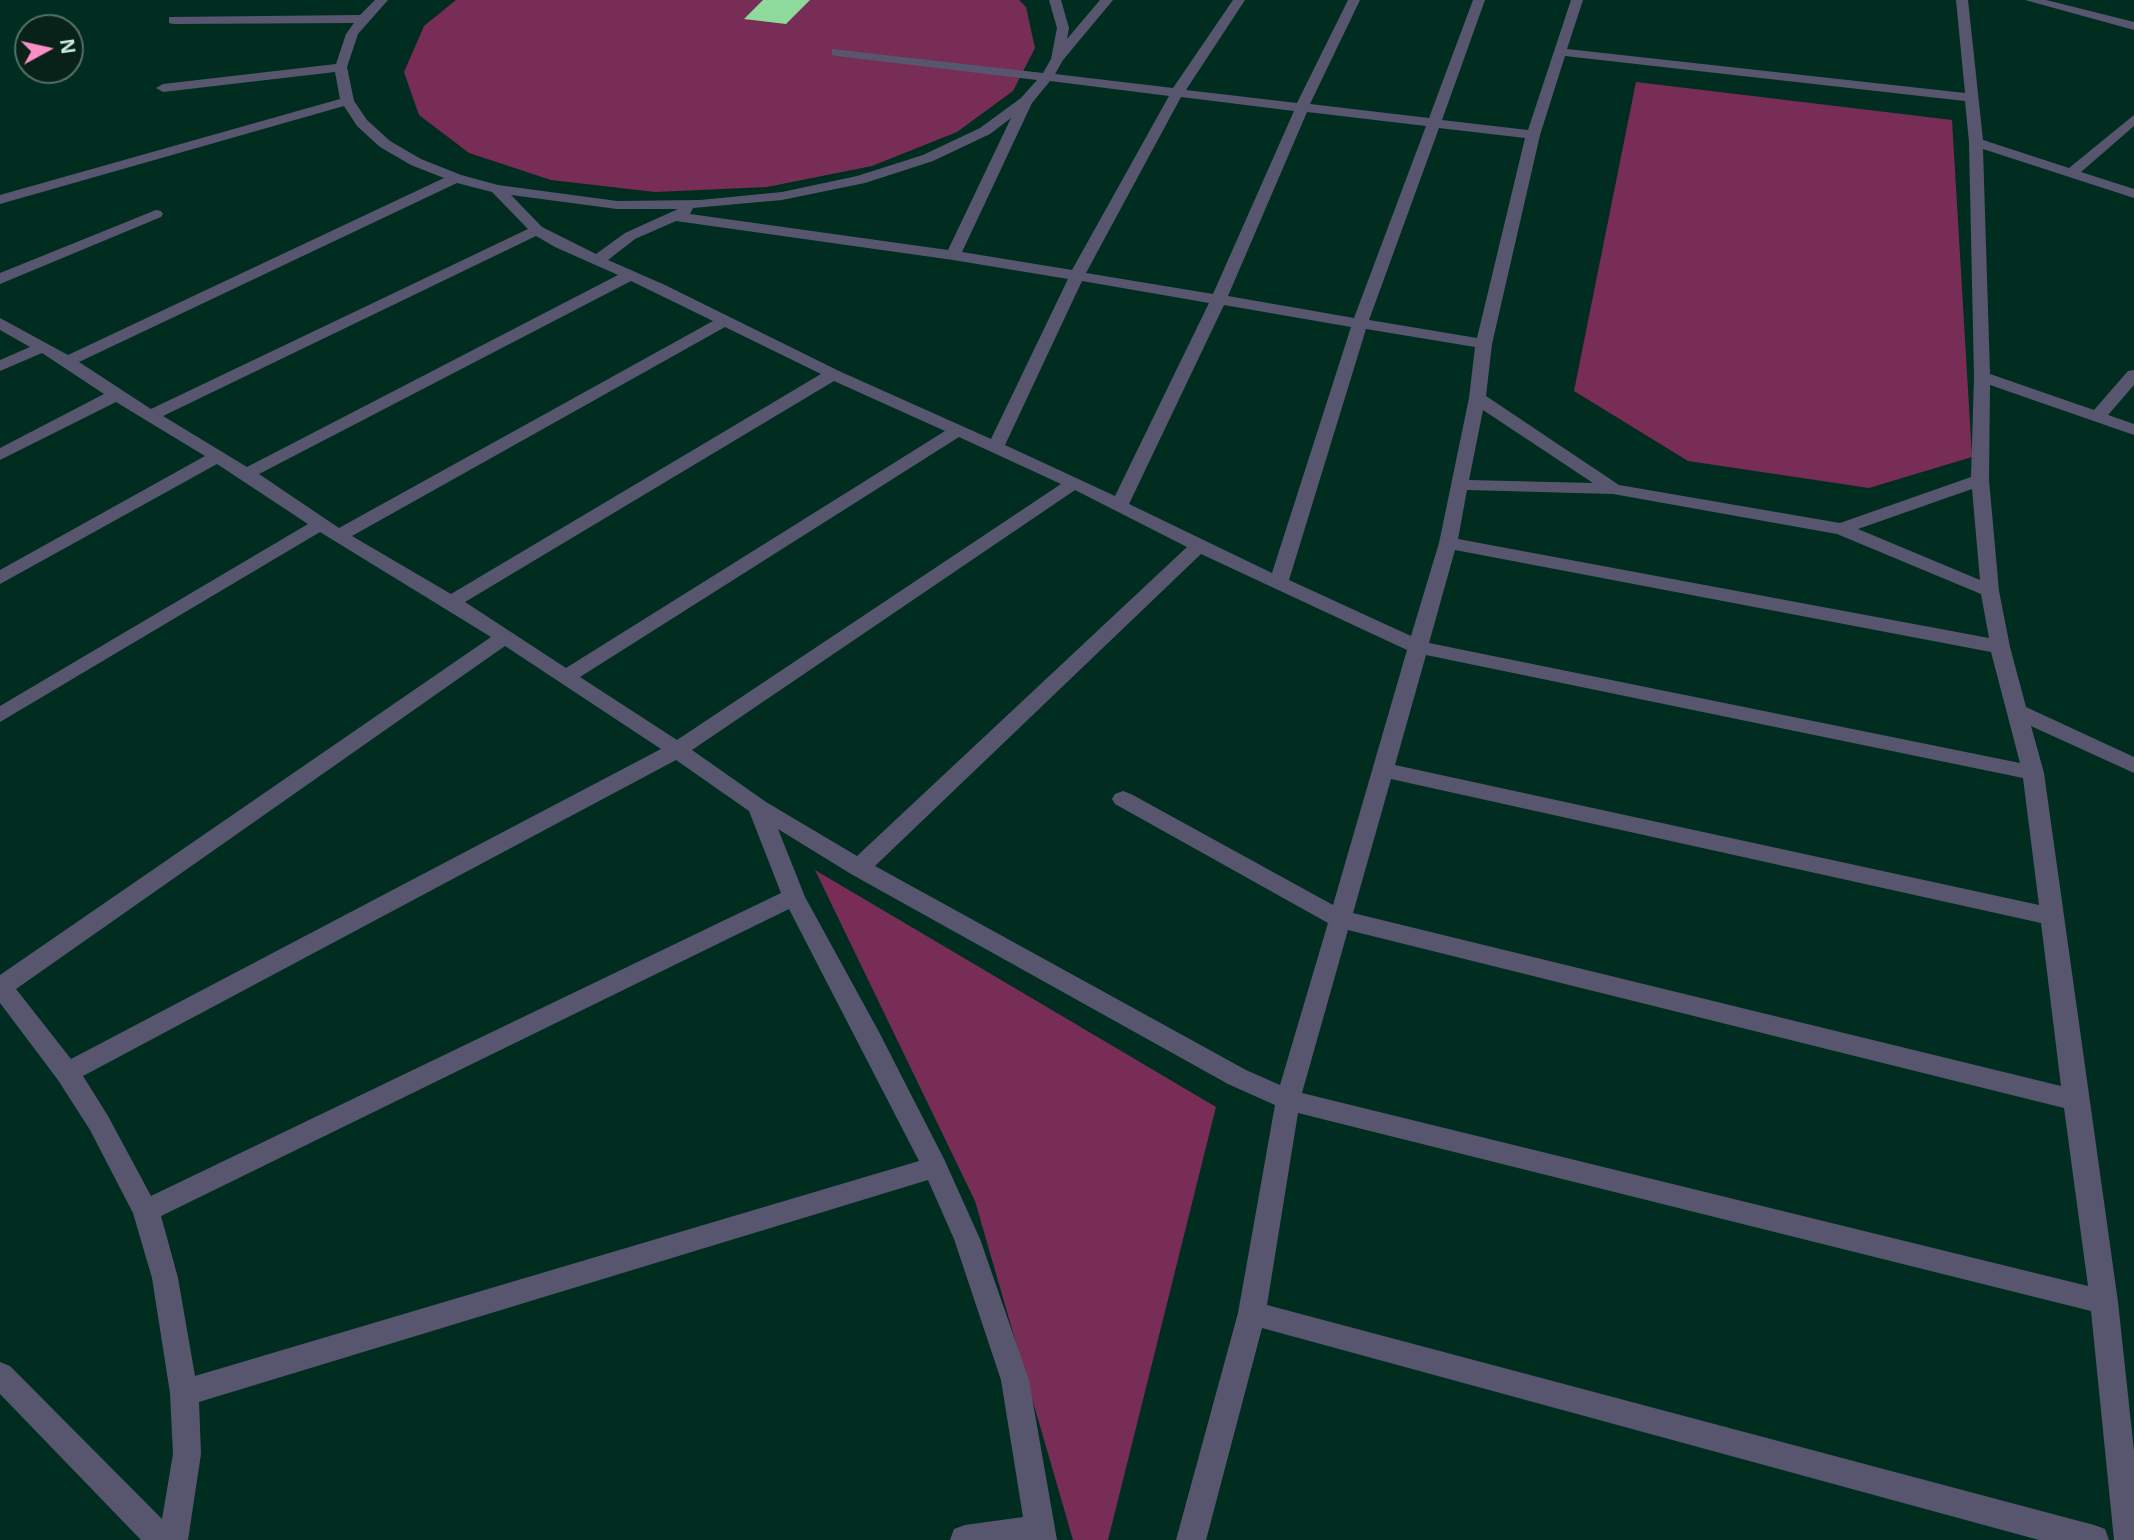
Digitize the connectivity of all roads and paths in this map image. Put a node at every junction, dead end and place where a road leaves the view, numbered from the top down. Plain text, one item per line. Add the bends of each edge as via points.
1 (382, 0) edge
2 (1055, 0) edge
3 (1107, 0) edge
4 (1240, 0) edge
5 (1354, 0) edge
6 (1479, 0) edge
7 (1577, 0) edge
8 (1962, 0) edge
9 (2031, 0) edge
10 (2063, 3) edge
11 (363, 19) junction
12 (173, 20) dead end
13 (2134, 26) edge
14 (1562, 51) junction
15 (837, 52) dead end
16 (1057, 59) junction
17 (341, 67) junction
18 (1047, 77) junction
19 (163, 88) dead end
20 (1178, 90) junction
21 (1970, 98) junction
22 (347, 101) junction
23 (1026, 101) junction
24 (1302, 107) junction
25 (2134, 119) edge
26 (1434, 122) junction
27 (1532, 135) junction
28 (1976, 142) junction
29 (2071, 173) junction
30 (456, 178) junction
31 (497, 189) junction
32 (2134, 194) edge
33 (0, 200) edge
34 (700, 204) junction
35 (617, 205) junction
36 (786, 206) junction
37 (156, 214) dead end
38 (674, 216) junction
39 (537, 230) junction
40 (799, 232) junction
41 (953, 255) junction
42 (597, 260) junction
43 (630, 275) junction
44 (1077, 276) junction
45 (0, 279) edge
46 (1219, 299) junction
47 (724, 321) junction
48 (0, 323) edge
49 (1360, 324) junction
50 (1484, 344) junction
51 (42, 347) junction
52 (67, 360) junction
53 (0, 366) edge
54 (833, 374) junction
55 (2134, 375) edge
56 (1982, 377) junction
57 (116, 395) junction
58 (1477, 398) junction
59 (150, 415) junction
60 (2097, 417) junction
61 (2134, 430) edge
62 (957, 431) junction
63 (995, 448) junction
64 (0, 455) edge
65 (218, 456) junction
66 (247, 474) junction
67 (1980, 480) junction
68 (1074, 483) junction
69 (1461, 485) junction
70 (1613, 489) junction
71 (1119, 506) junction
72 (1841, 529) junction
73 (330, 530) junction
74 (1448, 543) junction
75 (1199, 547) junction
76 (0, 578) edge
77 (1278, 584) junction
78 (1990, 591) junction
79 (451, 601) junction
80 (503, 638) junction
81 (2000, 646) junction
82 (1418, 647) junction
83 (565, 678) junction
84 (2015, 710) junction
85 (0, 715) edge
86 (677, 750) junction
87 (2134, 766) edge
88 (1385, 770) junction
89 (2033, 773) junction
90 (1123, 799) dead end
91 (758, 807) junction
92 (859, 867) junction
93 (794, 897) junction
94 (2050, 916) junction
95 (1340, 919) junction
96 (1, 986) edge
97 (67, 1073) junction
98 (1289, 1100) junction
99 (2075, 1100) junction
100 (935, 1167) junction
101 (146, 1211) junction
102 (2105, 1301) junction
103 (1252, 1313) junction
104 (0, 1374) edge
105 (184, 1393) junction
106 (1042, 1534) edge
107 (162, 1540) edge
108 (173, 1540) edge
109 (965, 1540) edge
110 (1191, 1540) edge
111 (2094, 1540) edge
112 (2129, 1540) edge

1 - 11 street
2 - 16 street via 1063,28
3 - 16 street
4 - 20 street
5 - 24 street
6 - 26 street
7 - 14 street
8 - 21 street
9 - 10 street
10 - 13 street
11 - 12 street
11 - 17 street via 344,51
14 - 21 street
14 - 27 street
15 - 18 street
16 - 18 street
17 - 19 street
17 - 22 street
18 - 20 street
18 - 23 street
20 - 24 street
20 - 44 street
21 - 28 street
22 - 30 street via 385,144
22 - 33 street
23 - 36 street via 985,131 928,158
23 - 41 street
24 - 26 street
24 - 46 street
25 - 29 street
26 - 27 street
26 - 49 street
27 - 50 street
28 - 29 street
28 - 56 street
29 - 32 street
30 - 31 street
30 - 52 street
31 - 35 street
31 - 39 street
34 - 35 street
34 - 36 street
34 - 38 street
35 - 38 street
36 - 40 street
37 - 45 street
38 - 40 street
38 - 42 street via 629,236
39 - 42 street
39 - 59 street
40 - 41 street
41 - 44 street
42 - 43 street
43 - 47 street
43 - 66 street
44 - 46 street
44 - 63 street
46 - 49 street
46 - 71 street
47 - 54 street
47 - 73 street
48 - 51 street
49 - 50 street
49 - 77 street
50 - 58 street
51 - 52 street
51 - 53 street
52 - 57 street
54 - 62 street
54 - 79 street
55 - 60 street
56 - 60 street
56 - 67 street
57 - 59 street
57 - 64 street
58 - 69 street
58 - 70 street
59 - 65 street
60 - 61 street
62 - 63 street
62 - 83 street
63 - 68 street
65 - 66 street
65 - 76 street
66 - 73 street
67 - 72 street
67 - 78 street
68 - 71 street
68 - 86 street
69 - 70 street
69 - 74 street
70 - 72 street
71 - 75 street
72 - 78 street
73 - 79 street
73 - 85 street
74 - 81 street
74 - 82 street
75 - 77 street
75 - 92 street
77 - 82 street
78 - 81 street
79 - 80 street
80 - 83 street
80 - 96 street
81 - 84 street
82 - 88 street
82 - 89 street
83 - 86 street
84 - 87 street
84 - 89 street
86 - 91 street
86 - 97 street
88 - 94 street
88 - 95 street
89 - 94 street
90 - 95 street
91 - 92 street
91 - 93 street
92 - 98 street via 1237,1077
93 - 100 street
93 - 101 street
94 - 99 street
95 - 98 street
95 - 99 street
96 - 97 street
97 - 101 street
98 - 102 street
98 - 103 street
99 - 102 street
100 - 105 street
100 - 106 street via 967,1239 1015,1380
101 - 105 street via 165,1278
102 - 112 street
103 - 110 street
103 - 111 street
104 - 107 street
105 - 108 street via 187,1454
106 - 109 street

